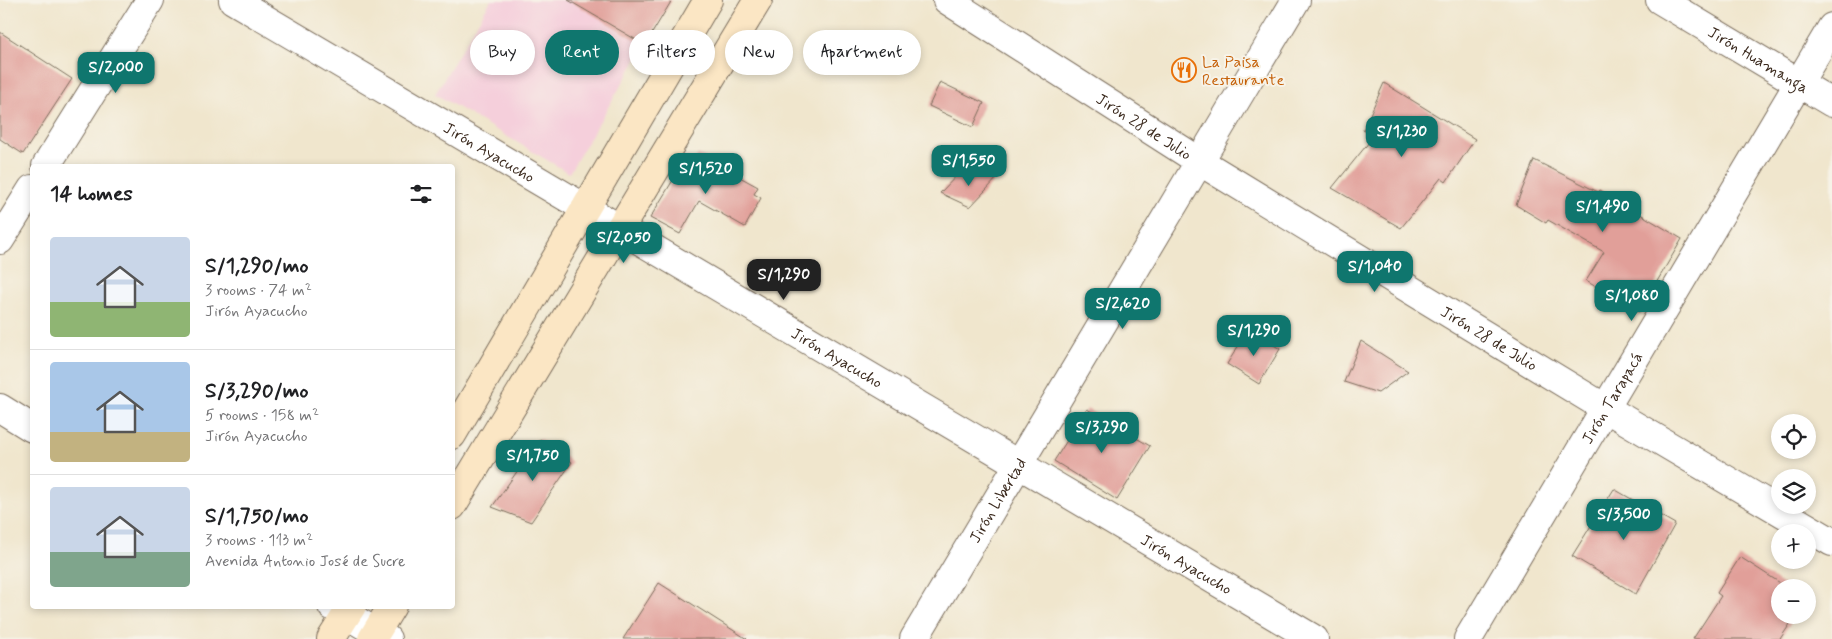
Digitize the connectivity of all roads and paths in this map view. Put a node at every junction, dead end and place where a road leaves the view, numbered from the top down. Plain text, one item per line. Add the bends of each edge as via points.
1 (150, 0) edge
2 (233, 0) edge
3 (708, 0) edge
4 (758, 0) edge
5 (946, 0) edge
6 (1296, 0) edge
7 (1660, 0) edge
8 (1832, 27) edge
9 (1798, 83) junction
10 (1832, 103) edge
11 (1199, 161) junction
12 (47, 164) edge
13 (30, 191) edge
14 (585, 208) junction
15 (620, 229) junction
16 (0, 240) edge
17 (0, 408) edge
18 (1605, 408) junction
19 (30, 427) edge
20 (455, 430) edge
21 (1019, 464) junction
22 (455, 501) edge
23 (1832, 542) edge
24 (343, 609) edge
25 (391, 609) edge
26 (378, 637) edge
27 (331, 639) edge
28 (914, 639) edge
29 (1314, 639) edge
30 (1468, 639) edge

1 - 12 street
2 - 14 street, Jirón Ayacucho
3 - 14 main road
4 - 15 main road
5 - 11 street, Jirón 28 de Julio
6 - 11 street, Jirón Libertad
7 - 9 street, Jirón Huamanga
8 - 9 street, Jirón Tarapacá
9 - 10 street, Jirón Huamanga
9 - 18 street, Jirón Tarapacá
11 - 18 street, Jirón 28 de Julio
11 - 21 street, Jirón Libertad
13 - 16 street
14 - 15 street, Jirón Ayacucho
14 - 20 main road
15 - 21 street, Jirón Ayacucho
15 - 22 main road
17 - 19 street
18 - 23 street, Jirón 28 de Julio
18 - 30 street, Jirón Tarapacá
21 - 28 street, Jirón Libertad
21 - 29 street, Jirón Ayacucho
24 - 26 street
24 - 27 main road
25 - 26 main road

